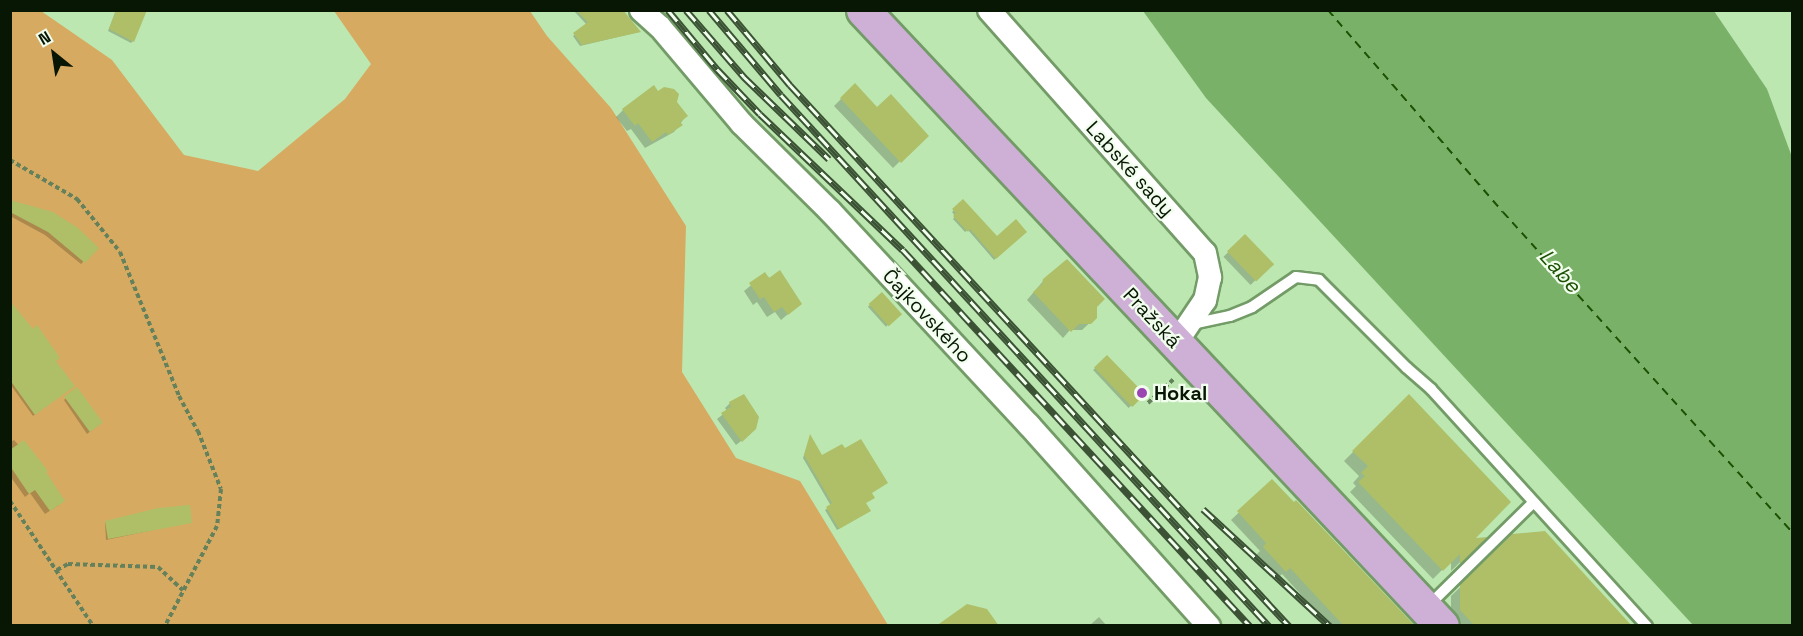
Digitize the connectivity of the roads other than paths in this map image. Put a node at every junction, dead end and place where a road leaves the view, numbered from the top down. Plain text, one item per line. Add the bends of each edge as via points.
1 (641, 10) edge
2 (863, 10) edge
3 (989, 10) edge
4 (1186, 343) junction
5 (1534, 502) junction
6 (1433, 617) edge
7 (1209, 626) edge
8 (1647, 626) edge

1 - 7 street, Čajkovského via 742,124 830,211 1029,425
2 - 4 main road, Pražská
3 - 4 street, Labské sady via 1205,253 1210,277 1205,300
4 - 5 lane via 1296,277 1319,280 1431,389
4 - 6 main road, Pražská
5 - 6 lane
5 - 8 lane

